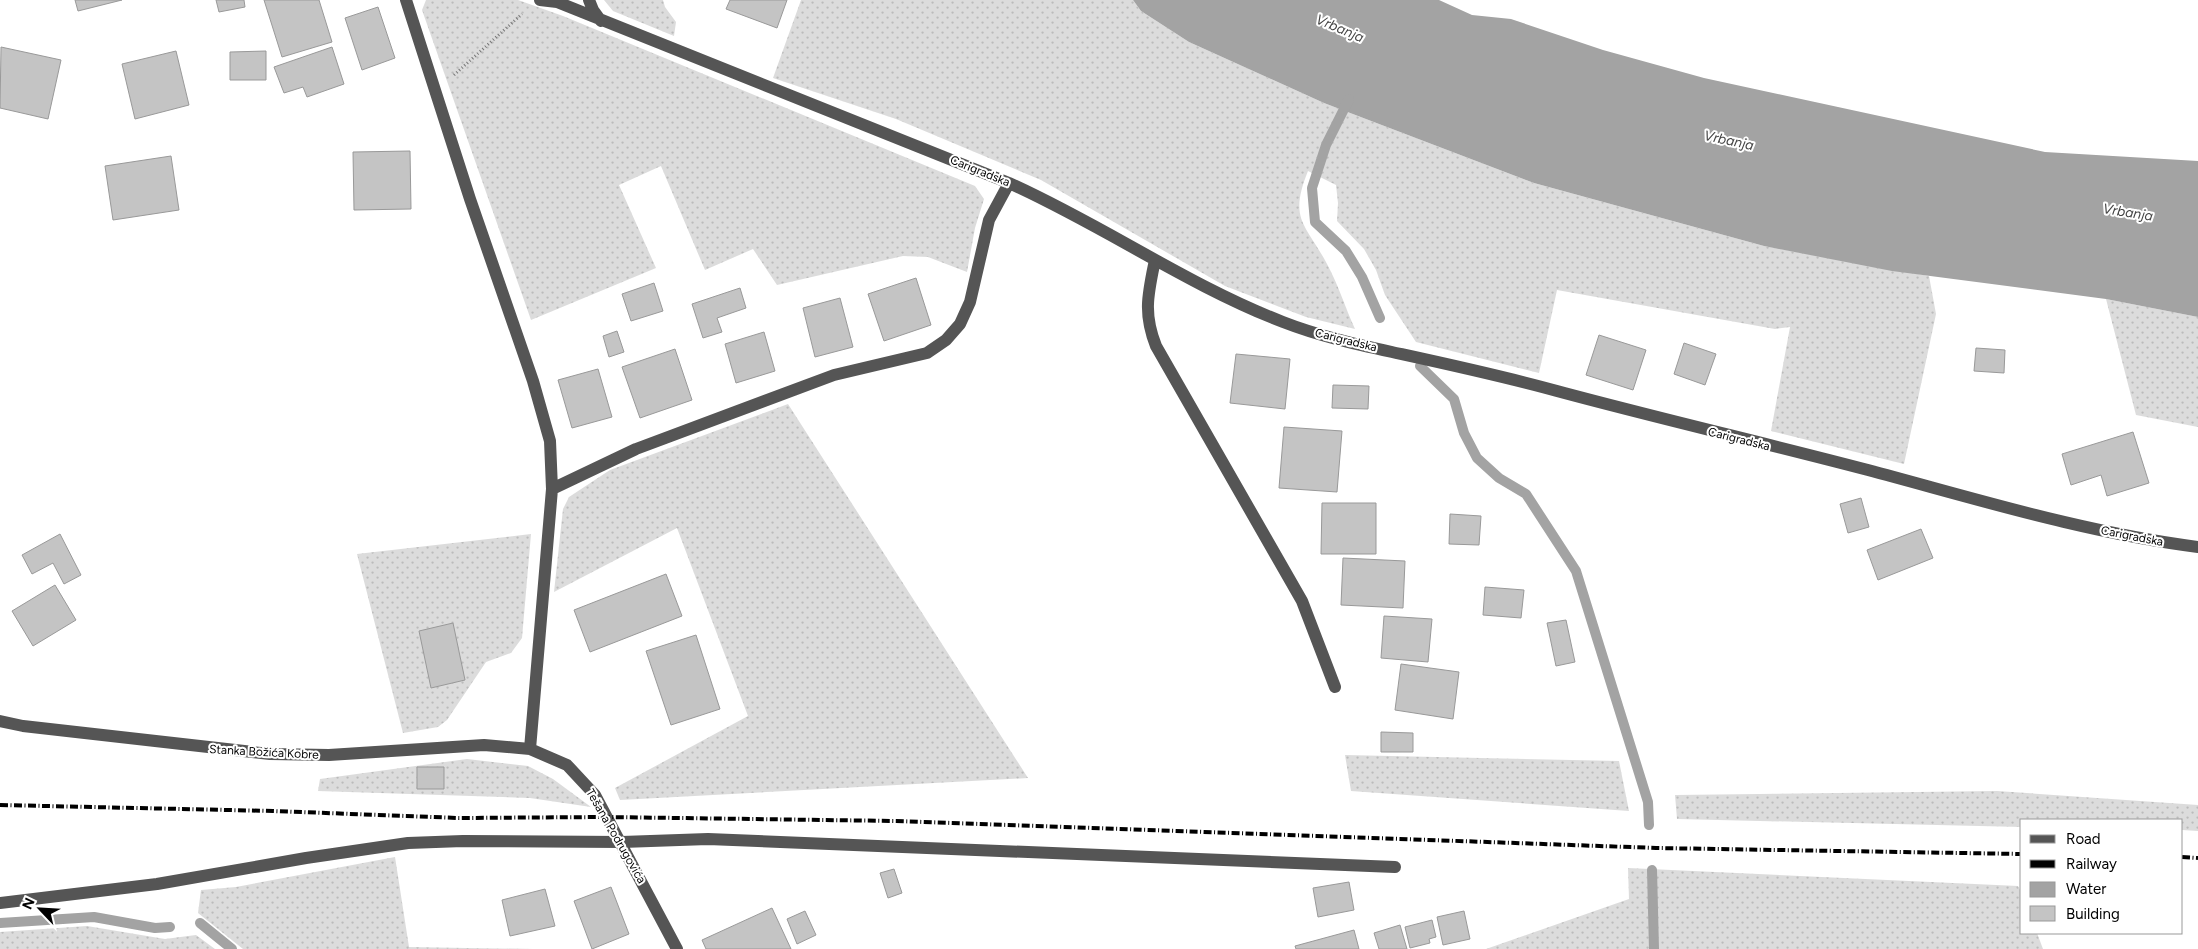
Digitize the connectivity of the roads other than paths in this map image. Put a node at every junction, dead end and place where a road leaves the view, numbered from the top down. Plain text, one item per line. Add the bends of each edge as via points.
1 (406, 0) edge
2 (540, 0) edge
3 (589, 0) edge
4 (561, 1) edge
5 (601, 21) junction
6 (1009, 183) junction
7 (1155, 260) junction
8 (552, 489) junction
9 (2198, 546) edge
10 (1335, 687) dead end
11 (0, 721) edge
12 (530, 749) junction
13 (622, 842) junction
14 (1395, 867) dead end
15 (0, 903) edge
16 (677, 949) edge

1 - 8 street via 439,107 533,381 550,441
2 - 4 street, Carigradska
3 - 5 street
4 - 5 street, Carigradska
5 - 6 street, Carigradska
6 - 7 street, Carigradska via 1079,216
6 - 8 street via 989,220 970,302 960,324 927,354 834,375 636,449
7 - 9 street, Carigradska via 1220,296 1333,339 1531,384 2000,506 2149,541
7 - 10 street via 1146,300 1148,326 1156,346 1302,601
8 - 12 street
11 - 12 street, Stanka Božića Kobre via 43,729 270,754 329,755 484,745
12 - 13 street, Tešana Podrugovića via 568,765 582,778
13 - 14 street via 708,839
13 - 15 street via 408,843 157,884
13 - 16 street, Tešana Podrugovića

